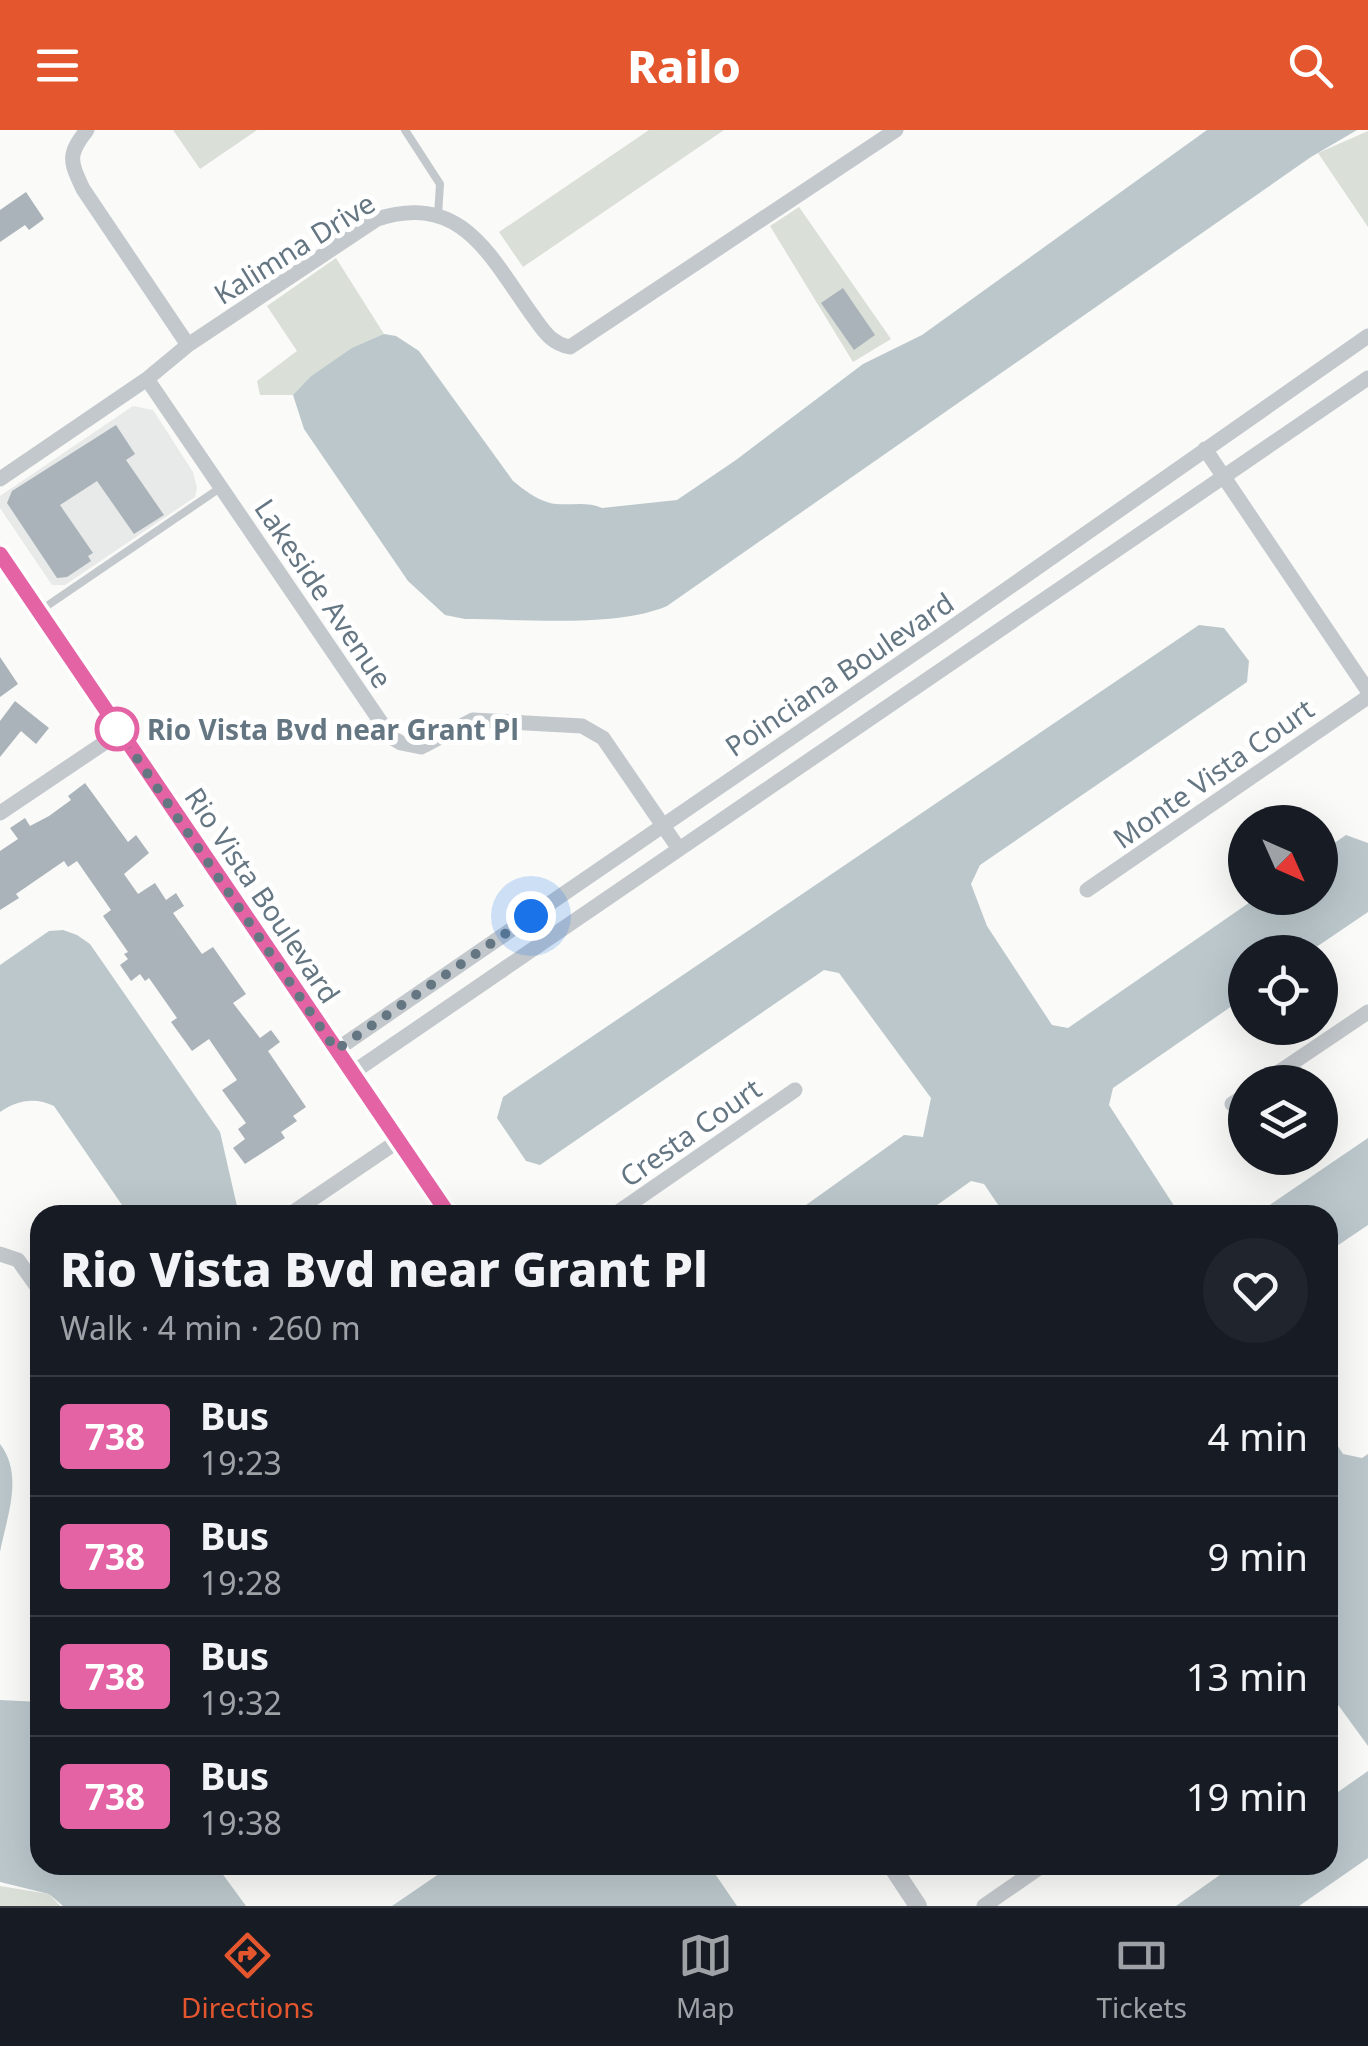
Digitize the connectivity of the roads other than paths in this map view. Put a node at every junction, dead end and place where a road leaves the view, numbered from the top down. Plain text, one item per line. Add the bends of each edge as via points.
1 (86, 130) edge
2 (405, 130) edge
3 (896, 130) edge
4 (438, 215) junction
5 (1368, 336) edge
6 (188, 346) junction
7 (1368, 378) edge
8 (147, 379) junction
9 (1206, 449) junction
10 (1224, 476) junction
11 (0, 479) edge
12 (221, 487) junction
13 (0, 554) edge
14 (38, 612) junction
15 (941, 635) junction
16 (956, 659) junction
17 (1368, 694) edge
18 (119, 733) junction
19 (0, 813) edge
20 (663, 824) junction
21 (679, 849) junction
22 (1087, 890) dead end
23 (1368, 1012) edge
24 (336, 1050) junction
25 (1289, 1065) edge
26 (352, 1073) junction
27 (794, 1090) dead end
28 (398, 1141) junction
29 (304, 1205) edge
30 (442, 1205) edge
31 (628, 1205) edge
32 (0, 1254) edge
33 (30, 1277) edge
34 (897, 1875) edge
35 (1029, 1875) edge
36 (918, 1906) edge
37 (984, 1906) edge

1 - 6 street via 72,154 83,189
2 - 4 lane via 440,184
3 - 4 street via 570,347 551,341 472,234
4 - 6 street, Kalimna Drive via 418,211 377,219
5 - 9 street, Poinciana Boulevard
6 - 8 street, Kalimna Drive
7 - 10 street, Poinciana Boulevard
8 - 11 street, Kalimna Drive
8 - 12 street, Lakeside Avenue
9 - 10 street
9 - 15 street, Poinciana Boulevard
10 - 16 street, Poinciana Boulevard
10 - 17 street
12 - 14 lane
12 - 20 street, Lakeside Avenue via 392,737 421,747 473,720 582,726 603,738
13 - 14 street, Rio Vista Boulevard
14 - 18 street, Rio Vista Boulevard
15 - 16 street
15 - 20 street, Poinciana Boulevard
16 - 21 street, Poinciana Boulevard
17 - 22 street, Monte Vista Court
18 - 19 street
18 - 24 street, Rio Vista Boulevard
20 - 21 street, Lakeside Avenue
20 - 24 street, Poinciana Boulevard
21 - 26 street, Poinciana Boulevard
23 - 25 street
24 - 26 street, Rio Vista Boulevard
26 - 28 street, Rio Vista Boulevard
27 - 31 street, Cresta Court
28 - 29 street
28 - 30 street, Rio Vista Boulevard
32 - 33 street via 18,1260
34 - 36 street
35 - 37 street

